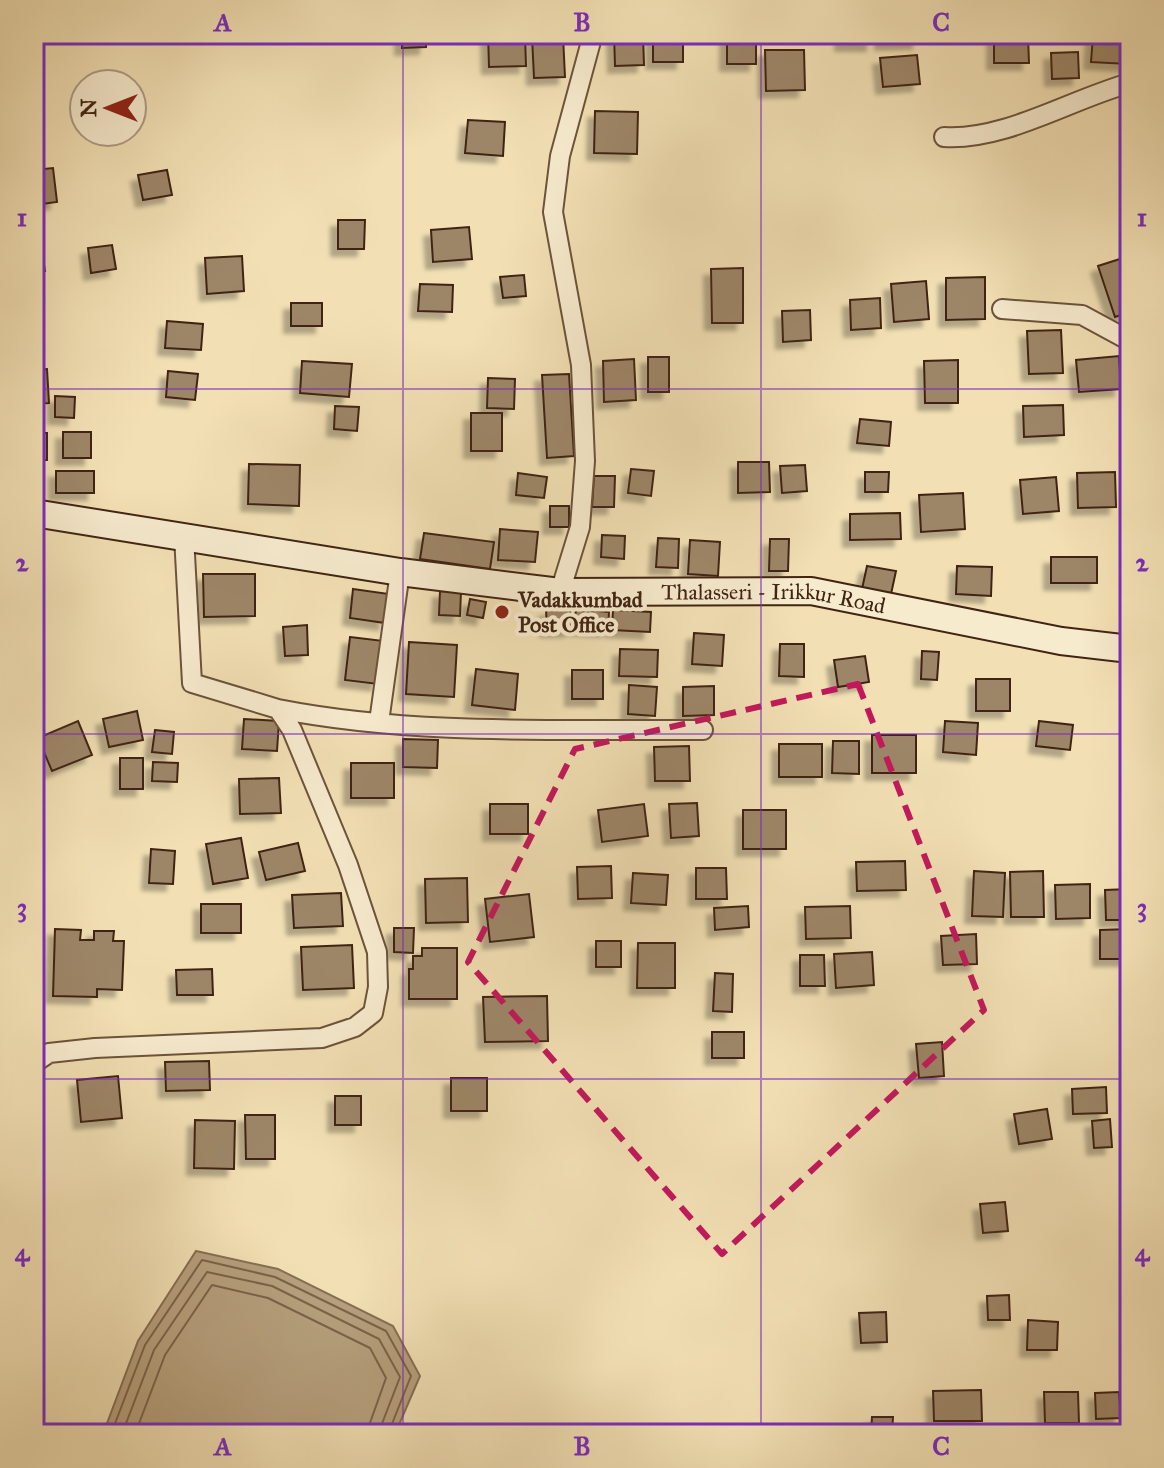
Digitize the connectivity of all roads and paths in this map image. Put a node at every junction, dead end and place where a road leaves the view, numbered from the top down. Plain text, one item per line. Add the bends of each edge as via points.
1 (593, 34) edge
2 (1130, 83) edge
3 (944, 137) dead end
4 (1002, 309) dead end
5 (1130, 341) edge
6 (34, 513) edge
7 (184, 536) junction
8 (400, 572) junction
9 (560, 592) junction
10 (1130, 649) edge
11 (278, 709) junction
12 (379, 722) junction
13 (703, 730) dead end
14 (34, 1063) edge

1 - 9 street via 560,156 553,212 581,365 585,461 580,527
2 - 3 street via 970,139
4 - 5 street via 1082,315
6 - 7 main road, Thalasseri - Irikkur Road
7 - 8 main road, Thalasseri - Irikkur Road
7 - 11 street via 192,683
8 - 9 main road, Thalasseri - Irikkur Road
8 - 12 street
9 - 10 main road, Thalasseri - Irikkur Road via 811,591 1061,641
11 - 12 street
11 - 14 street via 292,730 348,865 377,952 373,1013 355,1027 322,1038 95,1048 49,1053
12 - 13 street

